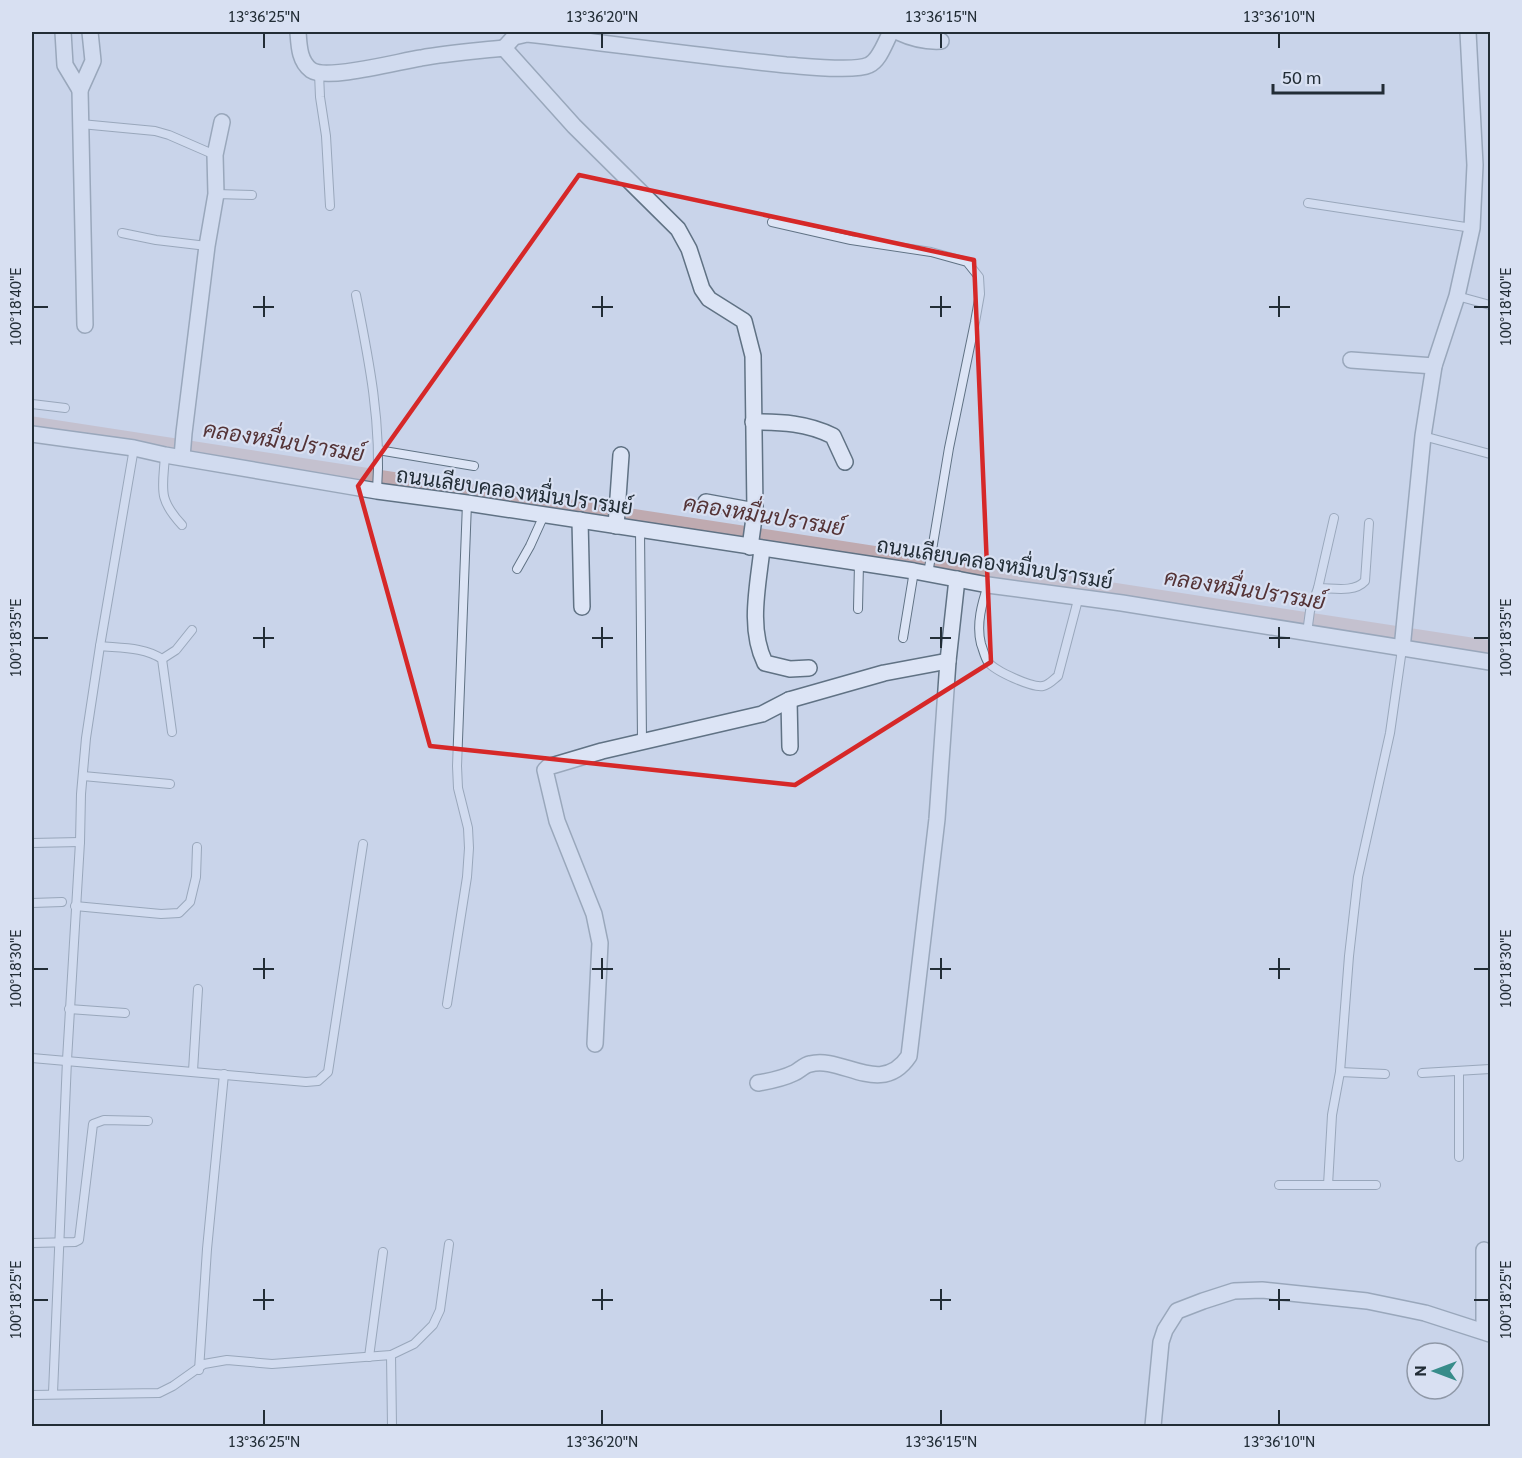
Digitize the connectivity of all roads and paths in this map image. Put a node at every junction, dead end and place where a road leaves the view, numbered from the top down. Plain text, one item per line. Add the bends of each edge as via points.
1 (63, 32) edge
2 (90, 32) edge
3 (298, 32) edge
4 (891, 32) edge
5 (898, 32) edge
6 (1468, 32) edge
7 (942, 41) dead end
8 (504, 48) junction
9 (319, 73) junction
10 (80, 90) junction
11 (222, 122) dead end
12 (81, 124) junction
13 (215, 155) junction
14 (216, 194) junction
15 (252, 195) dead end
16 (1308, 203) dead end
17 (330, 206) dead end
18 (772, 222) dead end
19 (1472, 228) junction
20 (123, 233) dead end
21 (207, 246) junction
22 (356, 295) dead end
23 (1457, 296) junction
24 (1491, 305) edge
25 (85, 325) dead end
26 (1351, 360) dead end
27 (1434, 366) junction
28 (32, 404) edge
29 (65, 408) dead end
30 (753, 422) junction
31 (32, 435) edge
32 (1424, 436) junction
33 (134, 448) junction
34 (378, 450) junction
35 (1491, 454) edge
36 (165, 455) junction
37 (621, 455) dead end
38 (182, 458) junction
39 (844, 462) dead end
40 (474, 466) dead end
41 (377, 487) junction
42 (706, 502) dead end
43 (466, 503) junction
44 (544, 515) junction
45 (617, 515) junction
46 (754, 515) junction
47 (1334, 518) dead end
48 (580, 520) junction
49 (1369, 523) dead end
50 (182, 525) dead end
51 (640, 530) junction
52 (755, 545) junction
53 (859, 563) junction
54 (926, 565) junction
55 (518, 569) dead end
56 (957, 579) junction
57 (988, 585) junction
58 (1318, 588) junction
59 (1079, 596) junction
60 (582, 607) dead end
61 (858, 609) dead end
62 (1307, 628) junction
63 (192, 630) dead end
64 (903, 638) dead end
65 (1402, 644) junction
66 (100, 646) junction
67 (162, 659) junction
68 (948, 661) junction
69 (1491, 663) edge
70 (809, 668) dead end
71 (789, 700) junction
72 (172, 732) dead end
73 (642, 742) junction
74 (790, 747) dead end
75 (82, 776) junction
76 (171, 784) dead end
77 (80, 842) junction
78 (32, 843) edge
79 (363, 844) dead end
80 (197, 847) dead end
81 (62, 902) dead end
82 (32, 903) edge
83 (75, 906) junction
84 (198, 989) dead end
85 (447, 1004) dead end
86 (69, 1009) junction
87 (125, 1013) dead end
88 (595, 1044) dead end
89 (32, 1058) edge
90 (67, 1060) junction
91 (1491, 1069) edge
92 (193, 1071) junction
93 (1459, 1071) junction
94 (1340, 1072) junction
95 (1422, 1073) dead end
96 (224, 1074) junction
97 (1385, 1074) dead end
98 (758, 1083) dead end
99 (148, 1120) dead end
100 (1459, 1156) dead end
101 (1279, 1185) dead end
102 (1328, 1185) junction
103 (1376, 1185) dead end
104 (32, 1243) edge
105 (60, 1243) junction
106 (449, 1244) dead end
107 (1484, 1250) dead end
108 (383, 1252) dead end
109 (1487, 1332) edge
110 (391, 1355) junction
111 (369, 1357) junction
112 (199, 1370) junction
113 (53, 1394) junction
114 (32, 1395) edge
115 (392, 1426) edge
116 (1153, 1426) edge

1 - 10 street via 65,65
2 - 10 street via 93,61
3 - 9 street via 303,61
4 - 8 street via 876,59 860,67 818,68 528,34 514,38
5 - 7 street via 929,42
6 - 19 street via 1475,165
8 - 9 street
8 - 30 street via 574,126 678,229 709,299 744,321 753,356
9 - 17 lane
10 - 12 street
11 - 13 street
12 - 13 lane via 155,131
12 - 25 street
13 - 14 street
14 - 15 lane
14 - 21 street
16 - 19 lane
18 - 54 lane via 851,240 931,252 967,262 979,277 975,322
19 - 23 street
20 - 21 lane
21 - 38 street
22 - 34 lane via 372,379
23 - 24 lane
23 - 27 street
26 - 27 street
27 - 32 street
28 - 29 lane
30 - 39 street via 804,424 819,429 833,436
30 - 46 street
31 - 33 street, ถนนเลียบคลองหมื่นปรารมย์
32 - 35 lane
32 - 65 street
33 - 36 street, ถนนเลียบคลองหมื่นปรารมย์
33 - 66 lane
34 - 40 lane
34 - 41 lane
36 - 38 street, ถนนเลียบคลองหมื่นปรารมย์
36 - 50 lane via 163,498
37 - 45 street
38 - 41 street, ถนนเลียบคลองหมื่นปรารมย์
41 - 43 street, ถนนเลียบคลองหมื่นปรารมย์
42 - 46 street
43 - 44 street, ถนนเลียบคลองหมื่นปรารมย์
43 - 85 lane via 457,766 470,848
44 - 48 street, ถนนเลียบคลองหมื่นปรารมย์
44 - 55 lane
45 - 48 street, ถนนเลียบคลองหมื่นปรารมย์
45 - 51 street, ถนนเลียบคลองหมื่นปรารมย์
46 - 52 street
47 - 58 lane
48 - 60 street
49 - 58 lane via 1365,581 1352,589
51 - 52 street, ถนนเลียบคลองหมื่นปรารมย์
51 - 73 lane
52 - 53 street, ถนนเลียบคลองหมื่นปรารมย์
52 - 70 street via 755,614 758,647 765,663 790,669
53 - 54 street, ถนนเลียบคลองหมื่นปรารมย์
53 - 61 lane
54 - 56 street, ถนนเลียบคลองหมื่นปรารมย์
54 - 64 lane
56 - 57 street, ถนนเลียบคลองหมื่นปรารมย์
56 - 68 street
57 - 59 street, ถนนเลียบคลองหมื่นปรารมย์
57 - 59 lane via 980,626 988,662 1002,672 1041,687 1058,676
58 - 62 lane
59 - 62 street, ถนนเลียบคลองหมื่นปรารมย์
62 - 65 street, ถนนเลียบคลองหมื่นปรารมย์
63 - 67 lane via 176,650
65 - 69 street, ถนนเลียบคลองหมื่นปรารมย์
65 - 94 lane via 1390,734 1358,877
66 - 67 lane via 132,649
66 - 75 lane
67 - 72 lane
68 - 71 street via 884,673
68 - 98 street via 937,819 909,1056 902,1066 888,1072 868,1075 839,1066 809,1064 778,1080
71 - 73 street via 762,714
71 - 74 street
73 - 88 street via 545,770 557,821 594,914 600,943
75 - 76 lane
75 - 77 lane
77 - 78 lane
77 - 83 lane
79 - 96 lane via 328,1072 318,1081 306,1082
80 - 83 lane via 190,902 179,913
81 - 82 lane
83 - 86 lane
84 - 92 lane
86 - 87 lane
86 - 90 lane
89 - 90 lane
90 - 92 lane
90 - 105 lane
91 - 93 lane
92 - 96 lane
93 - 95 lane
93 - 100 lane
94 - 97 lane
94 - 102 lane via 1332,1115
96 - 112 lane
99 - 105 lane via 104,1120 93,1124 79,1240
101 - 102 lane
102 - 103 lane
104 - 105 lane
105 - 113 lane
106 - 110 lane via 441,1310 433,1325 414,1344
107 - 109 street
108 - 111 lane
109 - 116 street via 1367,1301 1262,1290 1224,1294 1177,1311 1165,1330
110 - 111 lane
110 - 115 lane
111 - 112 lane via 272,1364 227,1360 204,1364
112 - 113 lane via 159,1393
113 - 114 lane

